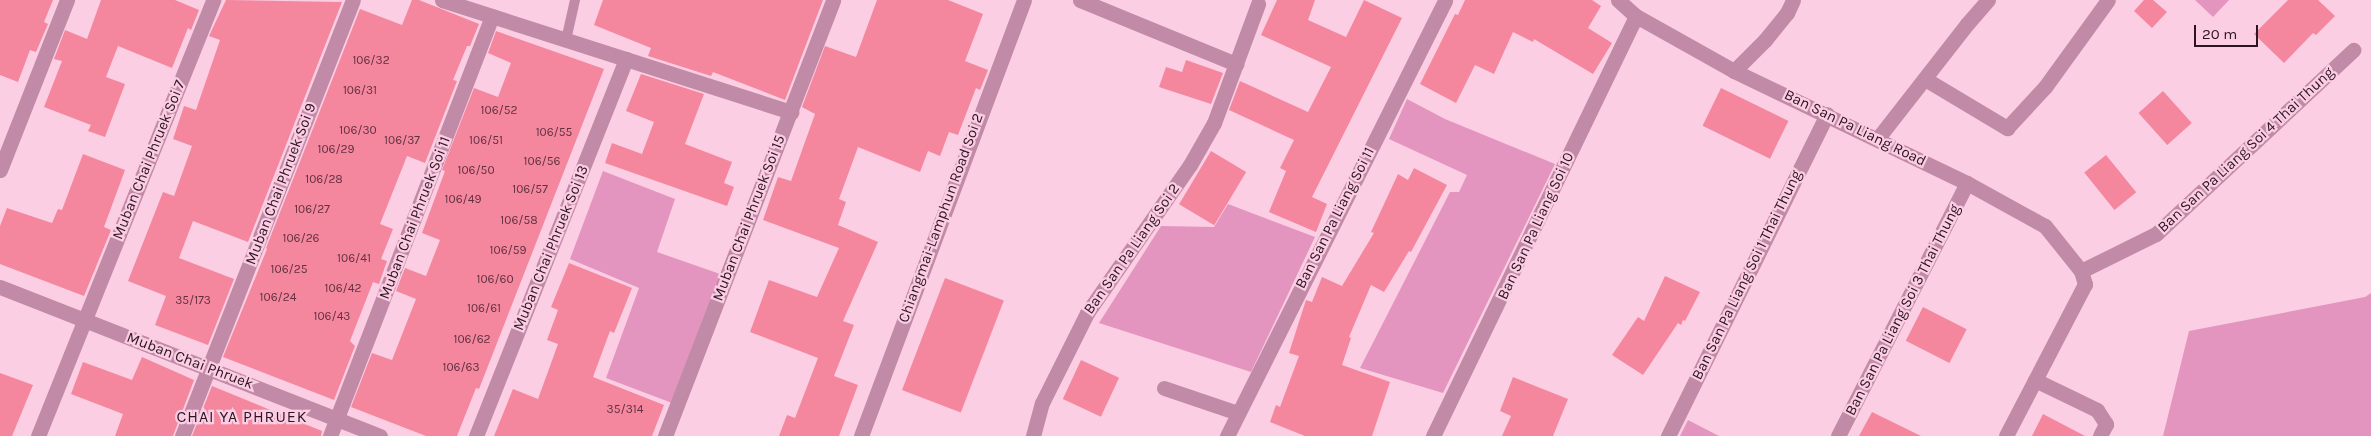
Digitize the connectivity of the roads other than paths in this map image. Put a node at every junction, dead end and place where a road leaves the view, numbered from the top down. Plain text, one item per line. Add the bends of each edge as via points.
1 (67, 0) edge
2 (213, 0) edge
3 (354, 0) edge
4 (442, 0) edge
5 (574, 0) edge
6 (833, 0) edge
7 (1024, 0) edge
8 (1080, 0) edge
9 (1445, 0) edge
10 (1618, 0) edge
11 (1792, 0) edge
12 (1988, 0) edge
13 (2108, 0) edge
14 (1258, 4) dead end
15 (492, 16) junction
16 (1636, 16) junction
17 (566, 40) junction
18 (2354, 50) dead end
19 (626, 59) junction
20 (1236, 64) junction
21 (1734, 71) junction
22 (1925, 79) junction
23 (791, 112) junction
24 (1827, 114) junction
25 (1878, 138) junction
26 (0, 170) edge
27 (1967, 183) junction
28 (2081, 271) junction
29 (0, 287) edge
30 (85, 320) junction
31 (209, 369) junction
32 (2035, 380) junction
33 (1164, 388) dead end
34 (1238, 413) junction
35 (337, 419) junction
36 (38, 436) edge
37 (182, 436) edge
38 (330, 436) edge
39 (380, 436) edge
40 (476, 436) edge
41 (665, 436) edge
42 (861, 436) edge
43 (1033, 436) edge
44 (1226, 436) edge
45 (1433, 436) edge
46 (1668, 436) edge
47 (1838, 436) edge
48 (2006, 436) edge
49 (2100, 436) edge

1 - 26 street
2 - 30 street, Muban Chai Phruek Soi 7
3 - 31 street, Muban Chai Phruek Soi 9
4 - 15 street
5 - 17 lane
6 - 23 street, Muban Chai Phruek Soi 15
7 - 42 street, Chiangmai-Lamphun Road Soi 2
8 - 20 street
9 - 34 street, Ban San Pa Liang Soi 11
10 - 16 street, Ban San Pa Liang Road
11 - 21 street via 1787,13 1766,40
12 - 22 street
13 - 22 street via 2045,87 2007,128
14 - 20 street, Ban San Pa Liang Soi 2
15 - 17 street
15 - 35 street, Muban Chai Phruek Soi 11
16 - 21 street, Ban San Pa Liang Road
16 - 45 street, Ban San Pa Liang Soi 10
17 - 19 street
18 - 28 street, Ban San Pa Liang Soi 4 Thai Thung via 2156,234
19 - 23 street
19 - 40 street, Muban Chai Phruek Soi 13
20 - 43 street, Ban San Pa Liang Soi 2 via 1214,123 1190,165 1087,313 1042,403
21 - 24 street, Ban San Pa Liang Road
22 - 25 street
23 - 41 street, Muban Chai Phruek Soi 15
24 - 25 street, Ban San Pa Liang Road
24 - 46 street, Ban San Pa Liang Soi 1 Thai Thung
25 - 27 street, Ban San Pa Liang Road
27 - 28 street, Ban San Pa Liang Road via 2045,226
27 - 47 street, Ban San Pa Liang Soi 3 Thai Thung
28 - 32 street via 2085,284
29 - 30 street, Muban Chai Phruek
30 - 31 street, Muban Chai Phruek
30 - 36 street, Muban Chai Phruek Soi 7
31 - 35 street, Muban Chai Phruek
31 - 37 street, Muban Chai Phruek Soi 9
32 - 48 street
32 - 49 street via 2097,410 2106,424
33 - 34 street
34 - 44 street, Ban San Pa Liang Soi 11
35 - 38 street, Muban Chai Phruek Soi 11
35 - 39 street, Muban Chai Phruek

